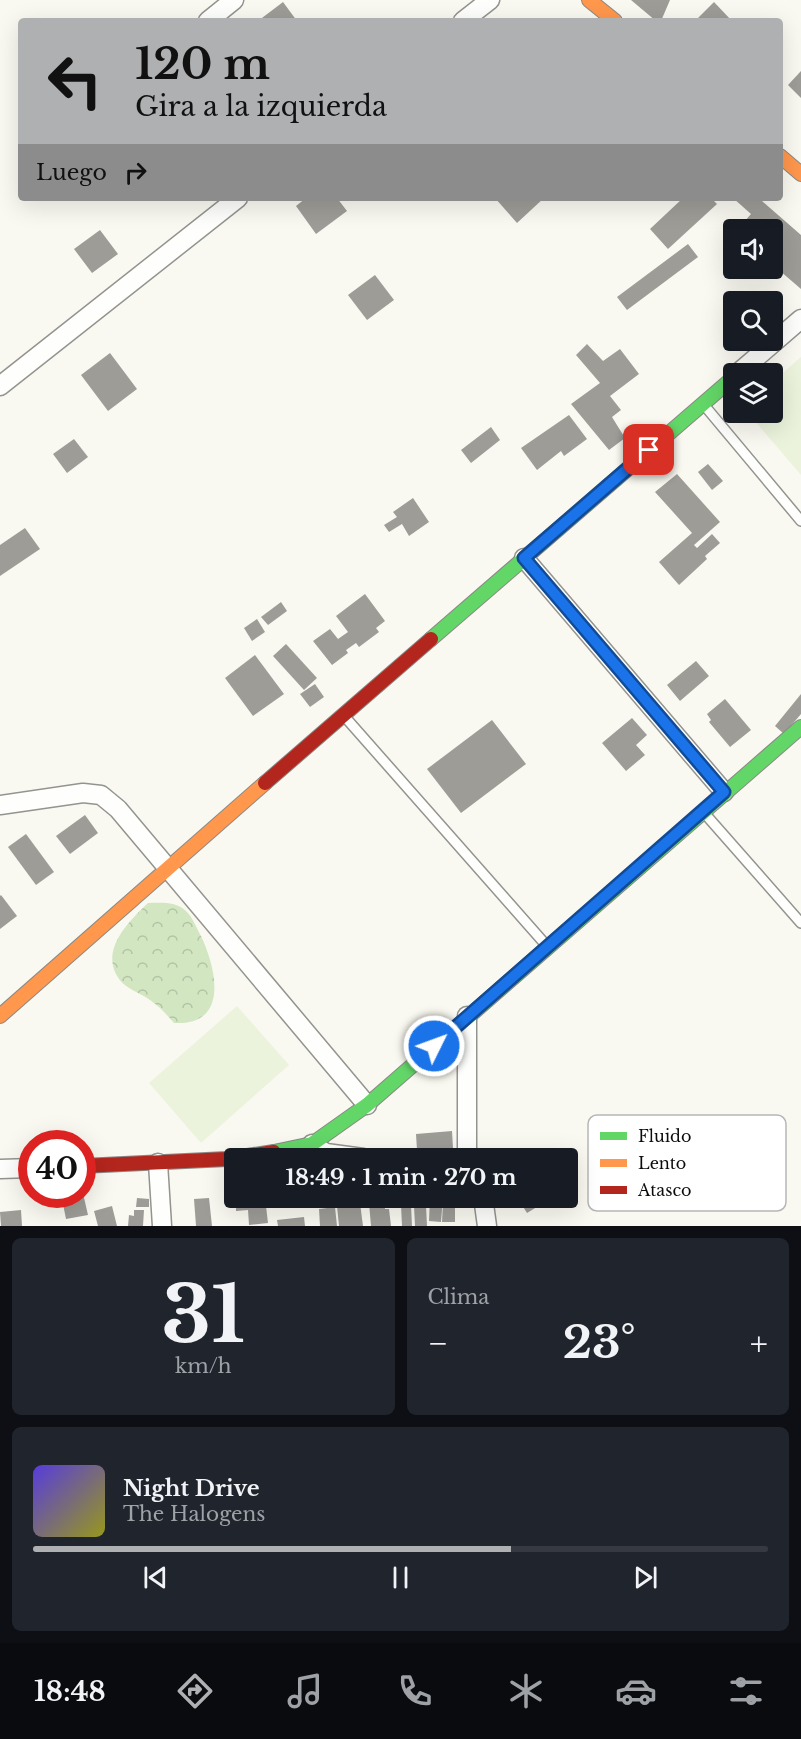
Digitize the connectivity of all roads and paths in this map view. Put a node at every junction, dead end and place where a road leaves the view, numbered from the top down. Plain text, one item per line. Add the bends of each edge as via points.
1 (234, 0) edge
2 (490, 0) edge
3 (589, 0) edge
4 (212, 18) edge
5 (467, 18) edge
6 (611, 18) edge
7 (783, 159) edge
8 (801, 174) edge
9 (234, 201) edge
10 (801, 318) edge
11 (750, 363) edge
12 (0, 386) edge
13 (723, 386) edge
14 (702, 404) junction
15 (801, 521) edge
16 (524, 558) junction
17 (343, 715) junction
18 (801, 727) edge
19 (724, 792) junction
20 (0, 805) edge
21 (702, 811) junction
22 (168, 867) junction
23 (801, 923) edge
24 (547, 946) junction
25 (0, 1016) edge
26 (466, 1016) junction
27 (367, 1105) junction
28 (312, 1144) junction
29 (318, 1148) edge
30 (467, 1148) edge
31 (158, 1163) junction
32 (96, 1165) edge
33 (18, 1168) edge
34 (0, 1169) edge
35 (485, 1208) edge
36 (162, 1226) edge
37 (487, 1226) edge

1 - 4 street
2 - 5 street
3 - 6 street
7 - 8 street
9 - 12 street
10 - 11 street
13 - 14 street
14 - 15 lane
14 - 16 street
16 - 17 street
16 - 19 street
17 - 22 street
17 - 24 lane
18 - 19 street
19 - 21 street
20 - 22 street via 101,795
21 - 23 lane
21 - 24 street
22 - 25 street
22 - 27 street
24 - 26 street
26 - 27 street
26 - 30 street
27 - 28 street
28 - 29 street
28 - 31 street via 227,1159
31 - 32 street
31 - 36 street
33 - 34 street
35 - 37 street

